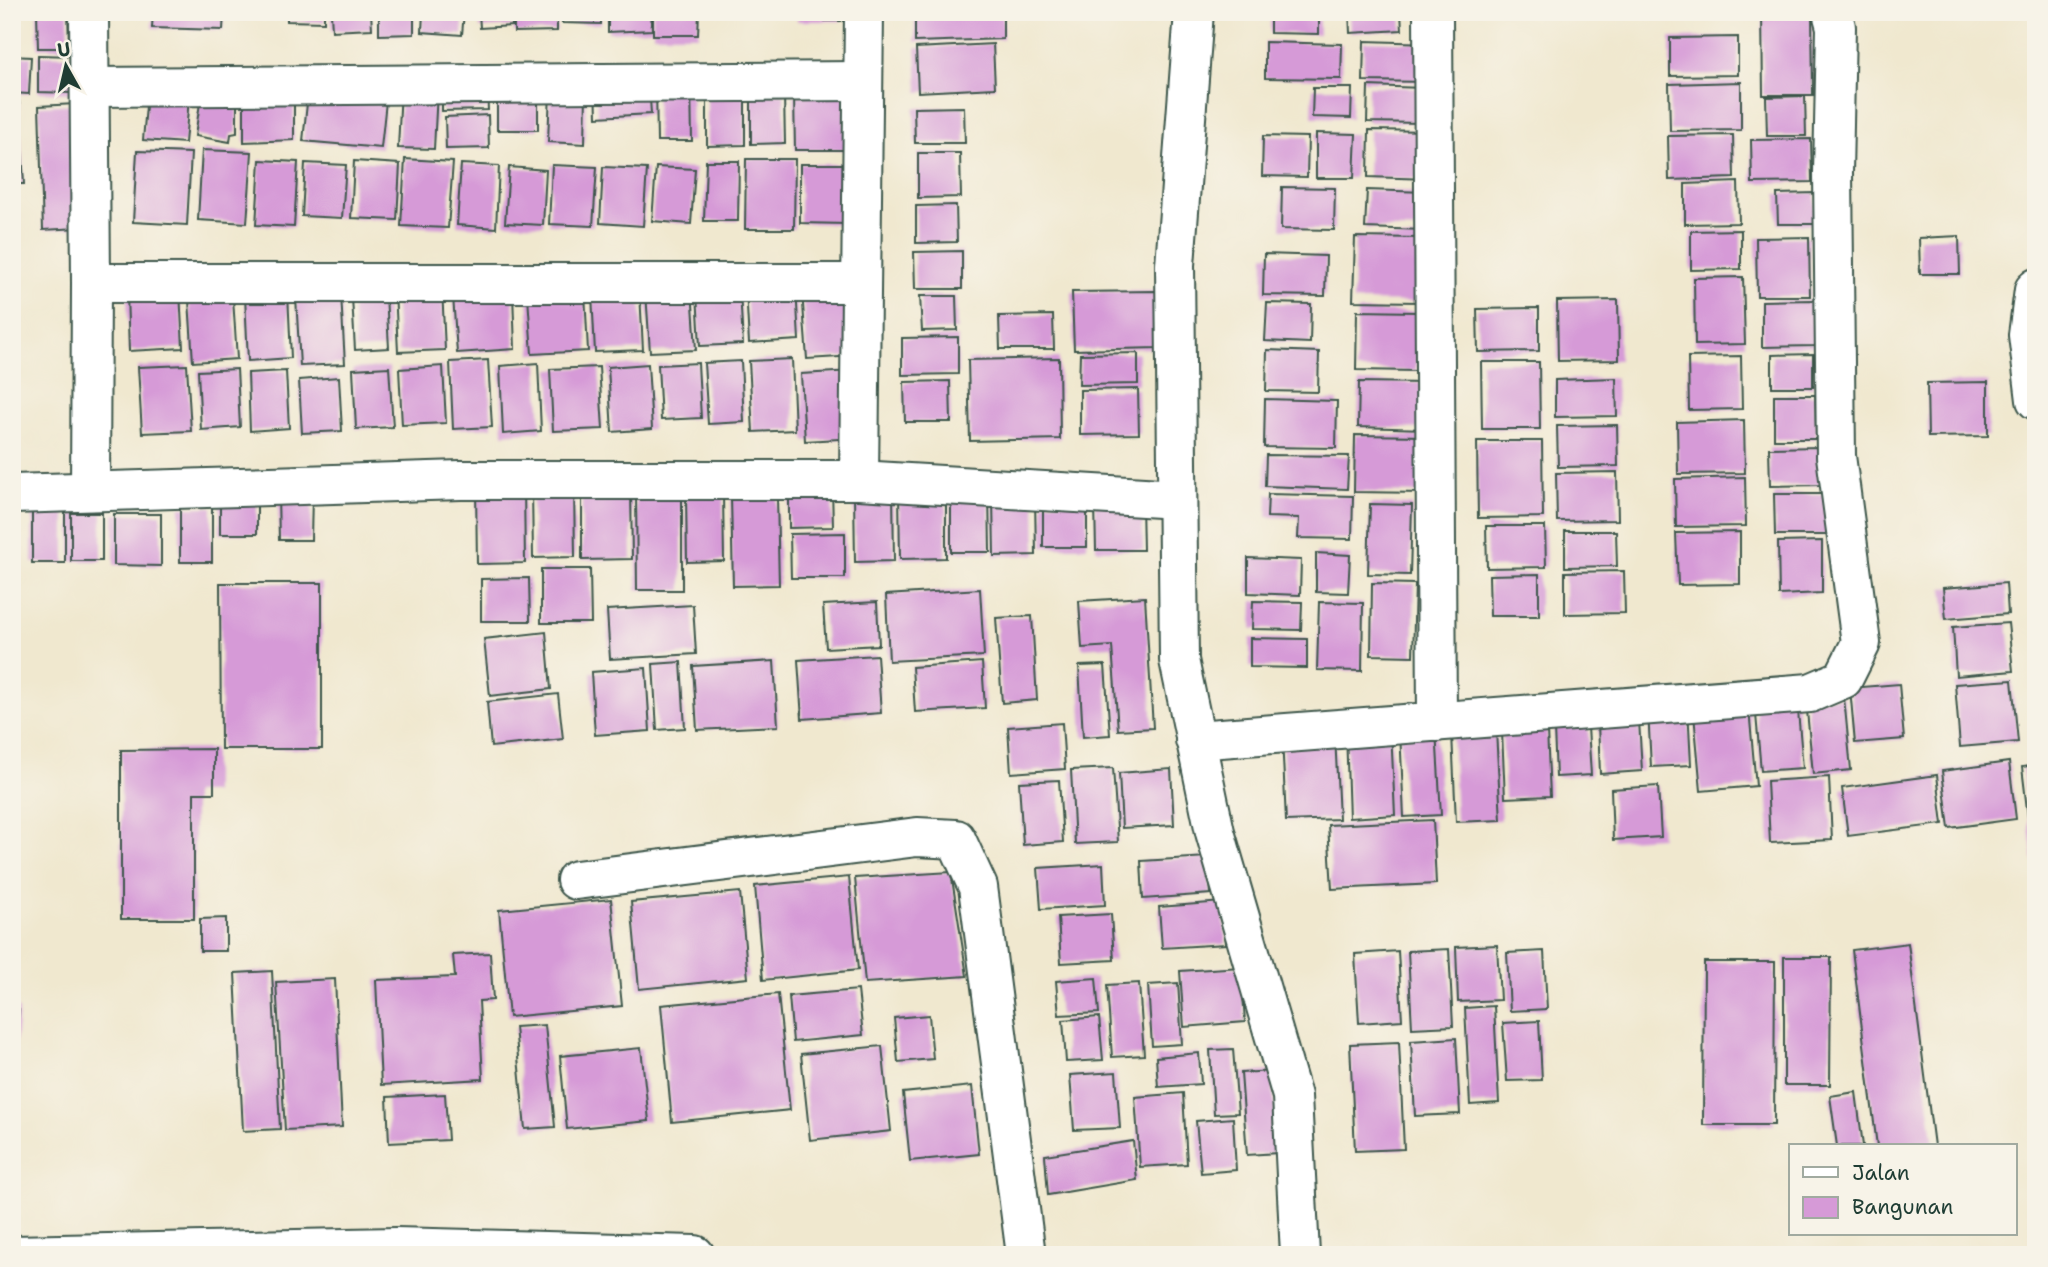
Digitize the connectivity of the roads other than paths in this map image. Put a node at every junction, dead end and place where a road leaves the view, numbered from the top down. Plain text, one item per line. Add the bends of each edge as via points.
1 (89, 12) edge
2 (864, 12) edge
3 (1194, 12) edge
4 (1433, 12) edge
5 (1832, 12) edge
6 (863, 81) junction
7 (90, 87) junction
8 (92, 283) junction
9 (861, 283) junction
10 (2036, 288) edge
11 (2036, 400) edge
12 (859, 480) junction
13 (90, 491) junction
14 (12, 494) edge
15 (1177, 499) junction
16 (1437, 722) junction
17 (1195, 740) junction
18 (576, 880) dead end
19 (532, 1252) edge
20 (12, 1255) edge
21 (695, 1255) edge
22 (1026, 1255) edge
23 (1300, 1255) edge

1 - 7 street
2 - 6 street
3 - 15 street via 1175,265
4 - 16 street
5 - 16 street via 1836,26 1836,456 1861,642 1843,679 1810,693
6 - 7 street
6 - 9 street
7 - 8 street
8 - 9 street
8 - 13 street
9 - 12 street
10 - 11 street via 2028,335
12 - 13 street via 461,480
12 - 15 street
13 - 14 street
15 - 17 street via 1179,660
16 - 17 street
17 - 23 street via 1215,832 1292,1096
18 - 22 street via 917,837 956,839 978,887
19 - 20 street via 396,1247
19 - 21 street

